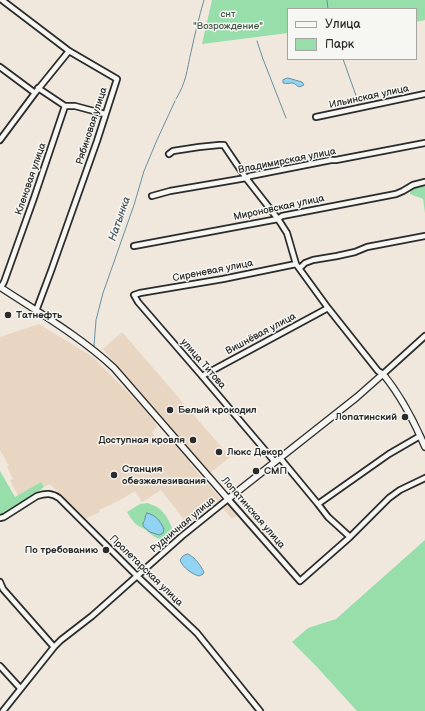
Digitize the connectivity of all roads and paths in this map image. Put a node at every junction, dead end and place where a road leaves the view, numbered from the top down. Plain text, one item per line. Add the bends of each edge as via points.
1 (2, 0) edge
2 (69, 51) junction
3 (0, 67) edge
4 (36, 90) junction
5 (425, 94) edge
6 (65, 106) junction
7 (105, 114) junction
8 (316, 117) dead end
9 (0, 140) edge
10 (425, 143) edge
11 (169, 154) dead end
12 (246, 178) junction
13 (425, 182) edge
14 (152, 196) dead end
15 (278, 219) junction
16 (425, 236) edge
17 (134, 246) dead end
18 (296, 264) junction
19 (300, 268) junction
20 (1, 287) edge
21 (134, 295) joint
22 (328, 308) junction
23 (36, 311) junction
24 (425, 336) edge
25 (383, 374) junction
26 (202, 376) junction
27 (420, 436) junction
28 (425, 447) edge
29 (277, 460) junction
30 (425, 478) edge
31 (228, 499) junction
32 (318, 504) junction
33 (0, 518) edge
34 (350, 537) junction
35 (137, 576) junction
36 (0, 582) edge
37 (54, 646) junction
38 (0, 666) edge
39 (20, 688) junction
40 (2, 711) edge
41 (260, 711) edge

1 - 2 street, Рябиновая улица
2 - 4 street
2 - 7 street, Рябиновая улица via 117,79
3 - 4 street
4 - 6 street
4 - 9 street
5 - 8 street, Ильинская улица
6 - 7 street
6 - 20 street, Кленовая улица
7 - 23 street, Рябиновая улица
10 - 12 street, Владимирская улица
11 - 12 street via 173,151 224,145
12 - 14 street, Владимирская улица
12 - 15 street
13 - 15 street, Мироновская улица via 413,185 400,193 282,216
15 - 17 street, Мироновская улица
15 - 18 street via 287,233
16 - 19 street via 313,260
18 - 19 street
18 - 21 street, Сиреневая улица
19 - 22 street
20 - 23 main road, Лопатинская улица
21 - 26 street, улица Титова
22 - 25 street via 366,357
22 - 26 street, Вишнёвая улица
23 - 31 main road, Лопатинская улица via 114,368
24 - 25 street, Рудничная улица
25 - 27 main road via 404,405
25 - 29 main road, Рудничная улица
26 - 29 street, улица Титова
27 - 28 main road
27 - 32 street via 388,454
29 - 31 main road, Рудничная улица
29 - 32 street, улица Титова
30 - 34 street, Лопатинская улица via 389,498
31 - 34 street, Лопатинская улица via 300,581
31 - 35 street, Рудничная улица
32 - 34 street, улица Титова
33 - 35 street, Пролетарская улица via 37,496 54,495
35 - 37 street, Рудничная улица
35 - 41 street, Пролетарская улица via 197,633
36 - 37 street
37 - 39 street, Рудничная улица
38 - 39 street
39 - 40 street, Рудничная улица

